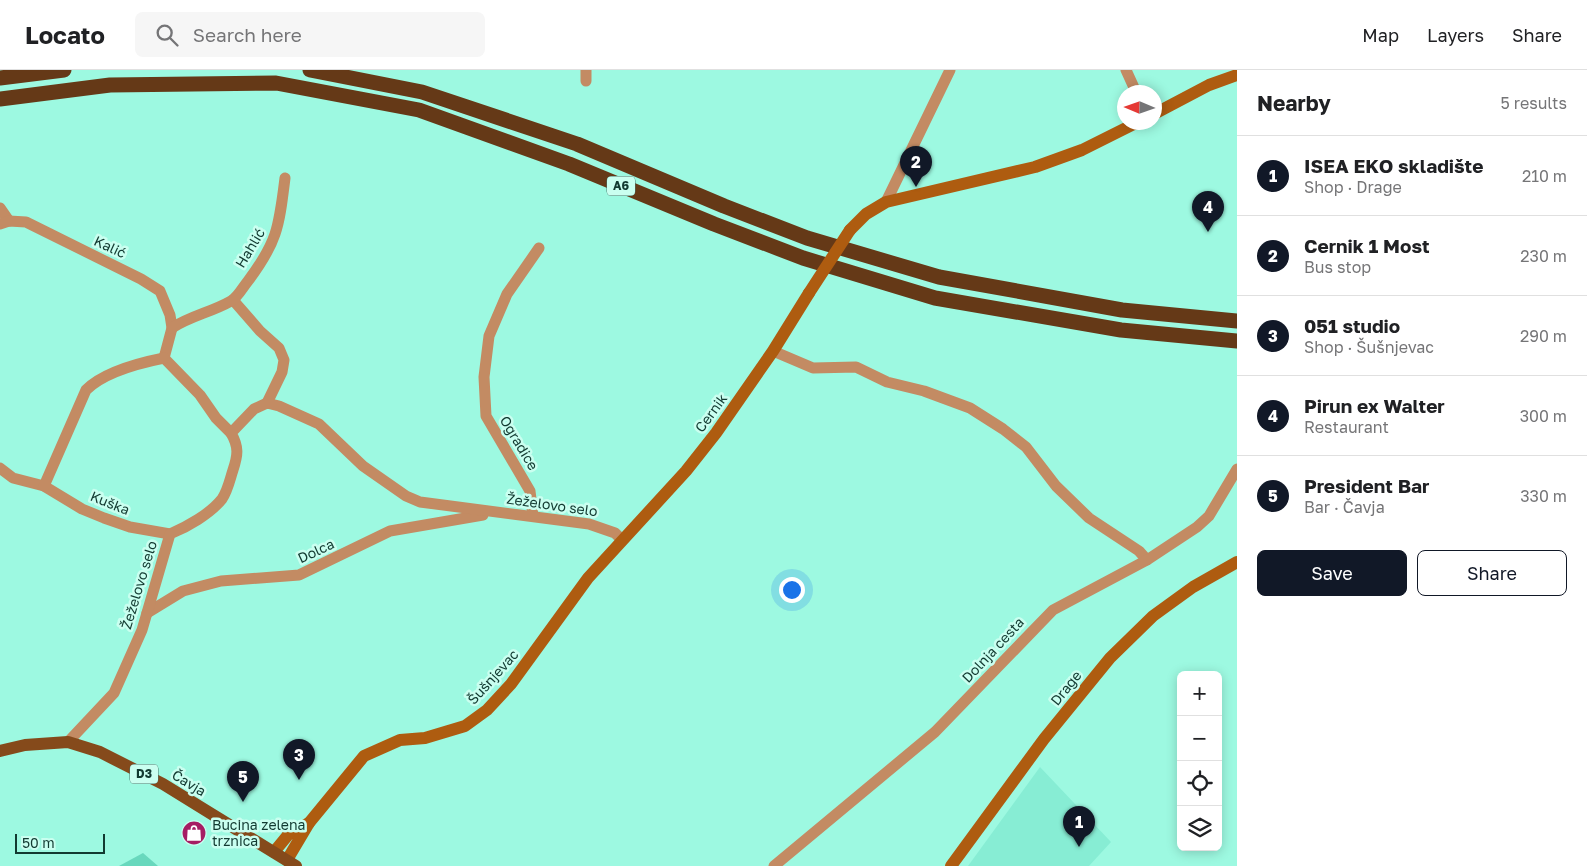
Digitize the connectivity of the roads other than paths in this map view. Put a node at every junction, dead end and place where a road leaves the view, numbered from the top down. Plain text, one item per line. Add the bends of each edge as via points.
1 (64, 70) edge
2 (310, 70) edge
3 (950, 70) edge
4 (1126, 70) edge
5 (1237, 75) edge
6 (0, 78) edge
7 (1133, 85) edge
8 (0, 99) edge
9 (1162, 110) edge
10 (1122, 130) edge
11 (285, 178) dead end
12 (886, 202) junction
13 (0, 208) edge
14 (4, 222) edge
15 (539, 248) dead end
16 (233, 300) junction
17 (1237, 321) edge
18 (172, 328) junction
19 (1237, 341) edge
20 (773, 351) junction
21 (164, 358) junction
22 (267, 403) junction
23 (231, 433) junction
24 (0, 468) edge
25 (1237, 469) edge
26 (44, 486) junction
27 (498, 513) junction
28 (533, 516) junction
29 (170, 534) junction
30 (622, 540) junction
31 (1147, 560) junction
32 (1237, 562) edge
33 (147, 613) junction
34 (68, 742) junction
35 (0, 751) edge
36 (309, 823) junction
37 (274, 852) junction
38 (292, 863) edge
39 (774, 866) edge
40 (951, 866) edge

1 - 6 highway
2 - 17 highway, A6 via 422,92 576,144 807,238 939,277 1122,310
3 - 12 street
4 - 7 street
5 - 9 street via 1209,84
8 - 19 highway, A6 via 110,85 276,83 419,110 569,164 803,258 935,298 1121,330
10 - 12 street, Cernik via 1082,150 1036,167
11 - 16 street, Hahlić via 279,226 273,244
12 - 20 street, Cernik, bridge via 862,217 850,230
13 - 14 street
14 - 18 street, Kalić via 26,222 141,278 160,291
15 - 28 street, Ogradice via 503,302 489,336 484,377 486,416 530,491
16 - 18 street
16 - 22 street via 279,348 284,360 282,372
18 - 21 street
20 - 30 street, Cernik via 686,471
20 - 31 street via 813,368 856,367 887,382 970,408 1026,447 1056,486 1089,518
21 - 23 street
21 - 26 street via 95,382 86,390
22 - 23 street via 254,410
22 - 27 street, Žeželovo selo via 319,424 363,466 406,496 437,506
23 - 29 street, Žeželovo selo via 238,455 221,500 184,528
24 - 26 street, Kuška via 13,478
25 - 31 street, Dolnja cesta via 1209,516 1185,537
26 - 29 street, Kuška via 104,518 130,527
27 - 28 street, Žeželovo selo
27 - 33 street, Dolca via 390,531 299,575 221,581 183,592
28 - 30 street, Žeželovo selo via 602,527
29 - 33 street, Žeželovo selo
30 - 36 street, Šušnjevac via 588,578 511,684 487,710 465,726 425,738 400,740 364,756
31 - 39 street, Dolnja cesta via 1053,610 934,732
32 - 40 street, Drage via 1193,587 1153,616 1110,658 1044,739
33 - 34 street, Žeželovo selo via 114,693
34 - 35 main road, Čavja / D3 via 25,745
34 - 37 main road, Čavja / D3 via 100,752 163,784
36 - 37 street, Šušnjevac via 288,835
36 - 38 street, Šušnjevac
37 - 38 main road, Čavja / D3

